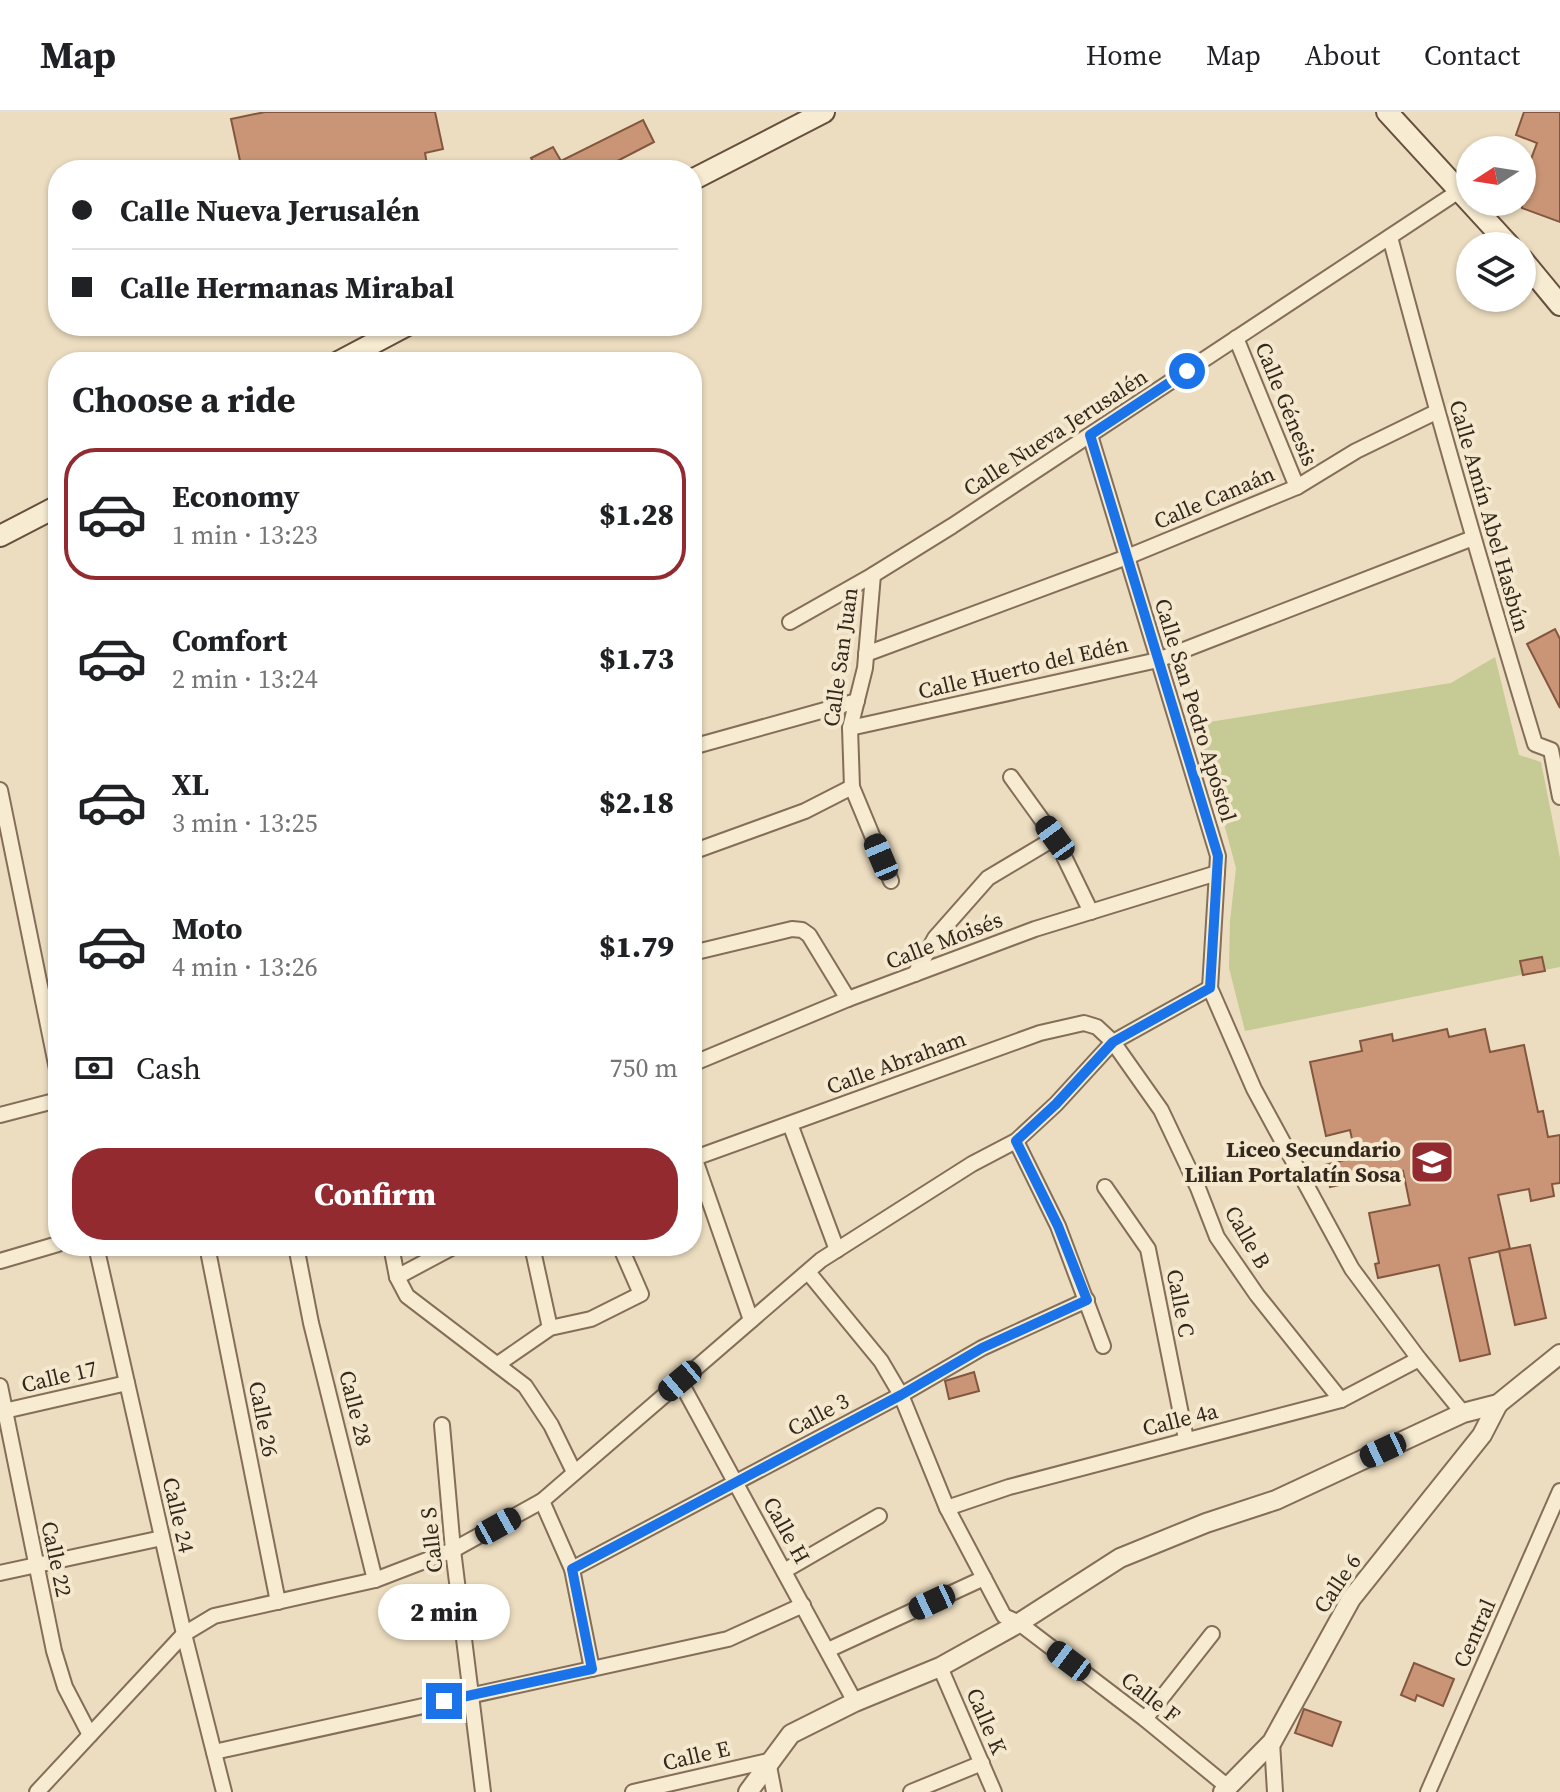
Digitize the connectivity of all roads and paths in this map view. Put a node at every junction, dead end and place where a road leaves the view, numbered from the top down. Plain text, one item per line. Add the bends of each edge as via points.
1 (824, 112) edge
2 (1387, 112) edge
3 (702, 175) edge
4 (1456, 188) edge
5 (1456, 193) edge
6 (1482, 216) edge
7 (1497, 232) edge
8 (1390, 237) junction
9 (1536, 276) edge
10 (1560, 305) edge
11 (387, 336) edge
12 (1236, 338) junction
13 (357, 352) edge
14 (1436, 412) junction
15 (1090, 435) junction
16 (1297, 487) junction
17 (48, 511) edge
18 (0, 536) edge
19 (1473, 538) junction
20 (1127, 557) junction
21 (873, 575) junction
22 (790, 622) dead end
23 (866, 654) junction
24 (1158, 660) junction
25 (857, 701) junction
26 (850, 728) junction
27 (702, 744) edge
28 (1556, 746) edge
29 (1011, 777) dead end
30 (852, 787) junction
31 (0, 790) edge
32 (1560, 797) edge
33 (1055, 838) junction
34 (702, 848) edge
35 (7, 866) edge
36 (1217, 873) junction
37 (891, 881) dead end
38 (1091, 912) junction
39 (702, 951) edge
40 (915, 974) junction
41 (1210, 988) junction
42 (848, 999) junction
43 (48, 1033) edge
44 (1113, 1042) junction
45 (702, 1060) edge
46 (48, 1103) edge
47 (0, 1115) edge
48 (790, 1124) junction
49 (1016, 1141) junction
50 (702, 1153) edge
51 (702, 1181) edge
52 (1105, 1187) dead end
53 (48, 1247) edge
54 (837, 1250) junction
55 (98, 1256) edge
56 (209, 1256) edge
57 (298, 1256) edge
58 (393, 1256) edge
59 (436, 1256) edge
60 (534, 1256) edge
61 (624, 1256) edge
62 (0, 1261) edge
63 (808, 1272) junction
64 (397, 1277) junction
65 (1087, 1300) junction
66 (751, 1320) junction
67 (550, 1328) junction
68 (1103, 1346) dead end
69 (1560, 1354) edge
70 (1419, 1359) junction
71 (498, 1364) junction
72 (680, 1381) junction
73 (127, 1383) junction
74 (0, 1386) edge
75 (901, 1395) junction
76 (1341, 1400) junction
77 (1498, 1404) junction
78 (2, 1411) edge
79 (1463, 1413) junction
80 (442, 1425) dead end
81 (1186, 1439) junction
82 (574, 1472) junction
83 (736, 1483) junction
84 (1560, 1491) edge
85 (542, 1501) junction
86 (947, 1508) junction
87 (879, 1516) dead end
88 (162, 1538) junction
89 (453, 1550) junction
90 (36, 1563) junction
91 (572, 1569) junction
92 (784, 1571) junction
93 (0, 1573) edge
94 (984, 1578) junction
95 (375, 1580) junction
96 (278, 1602) junction
97 (803, 1605) junction
98 (1011, 1620) junction
99 (184, 1634) junction
100 (1212, 1634) dead end
101 (828, 1650) junction
102 (940, 1667) junction
103 (592, 1669) junction
104 (473, 1695) junction
105 (855, 1702) junction
106 (1145, 1719) junction
107 (90, 1735) junction
108 (1272, 1742) junction
109 (214, 1752) junction
110 (768, 1761) junction
111 (982, 1763) junction
112 (220, 1789) edge
113 (1226, 1790) edge
114 (37, 1792) edge
115 (483, 1792) edge
116 (633, 1792) edge
117 (748, 1792) edge
118 (774, 1792) edge
119 (911, 1792) edge
120 (994, 1792) edge
121 (1275, 1792) edge
122 (1428, 1792) edge

1 - 3 main road
2 - 4 main road
5 - 8 street, Calle Nueva Jerusalén
6 - 7 main road
8 - 12 street, Calle Nueva Jerusalén
8 - 14 street, Calle Amín Abel Hasbún
9 - 10 main road
11 - 13 main road
12 - 15 street, Calle Nueva Jerusalén
12 - 16 street, Calle Génesis
14 - 16 street, Calle Canaán
14 - 19 street, Calle Amín Abel Hasbún
15 - 20 street, Calle San Pedro Apóstol
15 - 21 street, Calle Nueva Jerusalén
16 - 20 street, Calle Canaán
17 - 18 main road
19 - 24 street, Calle Huerto del Edén
19 - 28 street, Calle Amín Abel Hasbún via 1535,744
20 - 23 street, Calle Canaán
20 - 24 street, Calle San Pedro Apóstol
21 - 22 street, Calle Nueva Jerusalén
21 - 23 street, Calle San Juan
23 - 25 street, Calle San Juan
24 - 26 street, Calle Huerto del Edén
24 - 36 street, Calle San Pedro Apóstol via 1218,856
25 - 26 street, Calle San Juan
25 - 27 street
26 - 30 street, Calle San Juan
28 - 32 street, Calle Amín Abel Hasbún
29 - 33 street
30 - 34 street via 805,811
30 - 37 street, Calle San Juan
31 - 35 street
33 - 38 street
33 - 40 street via 988,878 935,938
35 - 43 street
36 - 38 street, Calle Moisés
36 - 41 street, Calle San Pedro Apóstol
38 - 40 street, Calle Moisés
39 - 42 street via 802,930
40 - 42 street, Calle Moisés
41 - 44 street
41 - 70 street, Calle San Pedro Apóstol via 1254,1089 1352,1269
42 - 45 street, Calle Moisés
44 - 48 street, Calle Abraham via 1097,1027 1063,1026
44 - 49 street
44 - 76 street, Calle B via 1161,1110 1217,1237
46 - 47 street
48 - 50 street, Calle Abraham
48 - 54 street
49 - 54 street
49 - 65 street
51 - 66 street
52 - 81 street, Calle C via 1148,1249
53 - 62 street
54 - 63 street
55 - 73 street, Calle 24
56 - 96 street, Calle 26
57 - 95 street, Calle 28
58 - 64 street
59 - 64 street
60 - 67 street
61 - 67 street via 641,1294 591,1319
63 - 66 street
63 - 75 street via 881,1361
64 - 71 street via 407,1296
65 - 68 street
65 - 75 street, Calle 3 via 982,1348
66 - 72 street
67 - 71 street
69 - 77 street
70 - 76 street, Calle 4a
70 - 79 street, Calle San Pedro Apóstol
71 - 82 street via 525,1386
72 - 82 street
72 - 83 street, Calle H
73 - 78 street, Calle 17
73 - 88 street, Calle 24
74 - 78 street, Calle 22
75 - 83 street, Calle 3
75 - 86 street
76 - 81 street, Calle 4a
77 - 79 street
77 - 108 street, Calle 6 via 1482,1435 1351,1599
78 - 90 street, Calle 22
79 - 98 street via 1276,1500 1120,1558
80 - 89 street, Calle S
81 - 86 street, Calle 4a
82 - 85 street
83 - 91 street, Calle 3
83 - 92 street, Calle H
84 - 122 street, Central
85 - 89 street
85 - 91 street
86 - 94 street
87 - 92 street
88 - 90 street
88 - 99 street, Calle 24
89 - 95 street
89 - 104 street, Calle S
90 - 93 street
90 - 107 street, Calle 22 via 65,1687
91 - 103 street
92 - 97 street, Calle H
94 - 98 street
94 - 101 street
95 - 96 street
96 - 99 street via 214,1616
97 - 101 street, Calle H
97 - 103 street via 728,1639
98 - 102 street
98 - 106 street, Calle F
99 - 107 street
99 - 109 street, Calle 24
100 - 106 street
101 - 105 street, Calle H
102 - 105 street
102 - 111 street, Calle K
103 - 104 street
104 - 109 street
104 - 115 street, Calle S
105 - 110 street via 791,1734
106 - 113 street, Calle F
107 - 114 street
108 - 113 street, Calle 6
108 - 121 street
109 - 112 street, Calle 24
110 - 116 street, Calle E
110 - 117 street
110 - 118 street
111 - 119 street
111 - 120 street, Calle K

